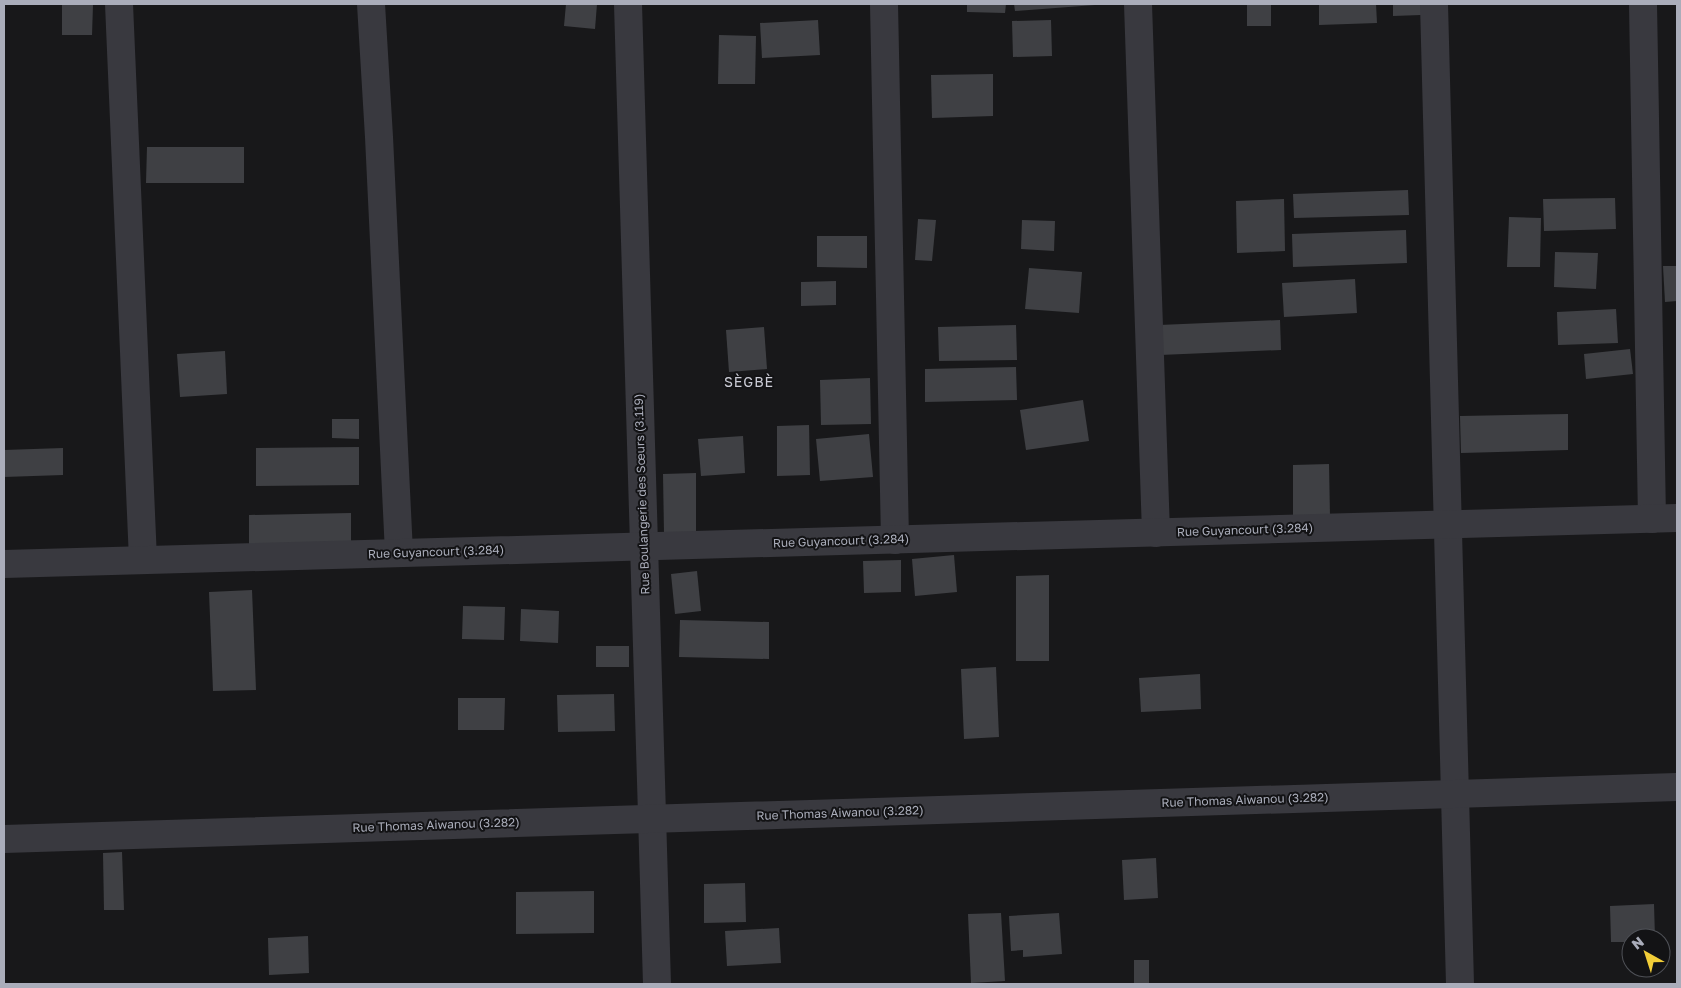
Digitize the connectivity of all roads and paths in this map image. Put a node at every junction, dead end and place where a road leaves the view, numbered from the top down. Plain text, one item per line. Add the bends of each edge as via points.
1 (119, 4) edge
2 (371, 4) edge
3 (628, 4) edge
4 (884, 4) edge
5 (1138, 4) edge
6 (1434, 4) edge
7 (1643, 4) edge
8 (1664, 519) edge
9 (1447, 525) junction
10 (1156, 533) junction
11 (895, 540) junction
12 (644, 546) junction
13 (399, 553) junction
14 (143, 560) junction
15 (4, 564) edge
16 (1677, 787) edge
17 (1455, 794) junction
18 (652, 819) junction
19 (4, 839) edge
20 (657, 984) edge
21 (1460, 984) edge

1 - 14 street
2 - 13 street
3 - 12 street, Rue Boulangerie des Sœurs (3.119)
4 - 11 street
5 - 10 street
6 - 9 street
7 - 8 street
8 - 9 street, Rue Guyancourt (3.284)
9 - 10 street, Rue Guyancourt (3.284)
9 - 17 street
10 - 11 street, Rue Guyancourt (3.284)
11 - 12 street, Rue Guyancourt (3.284)
12 - 13 street, Rue Guyancourt (3.284)
12 - 18 street, Rue Boulangerie des Sœurs (3.119)
13 - 14 street, Rue Guyancourt (3.284)
14 - 15 street, Rue Guyancourt (3.284)
16 - 17 street, Rue Thomas Aiwanou (3.282)
17 - 18 street, Rue Thomas Aiwanou (3.282)
17 - 21 street
18 - 19 street, Rue Thomas Aiwanou (3.282)
18 - 20 street, Rue Boulangerie des Sœurs (3.119)

